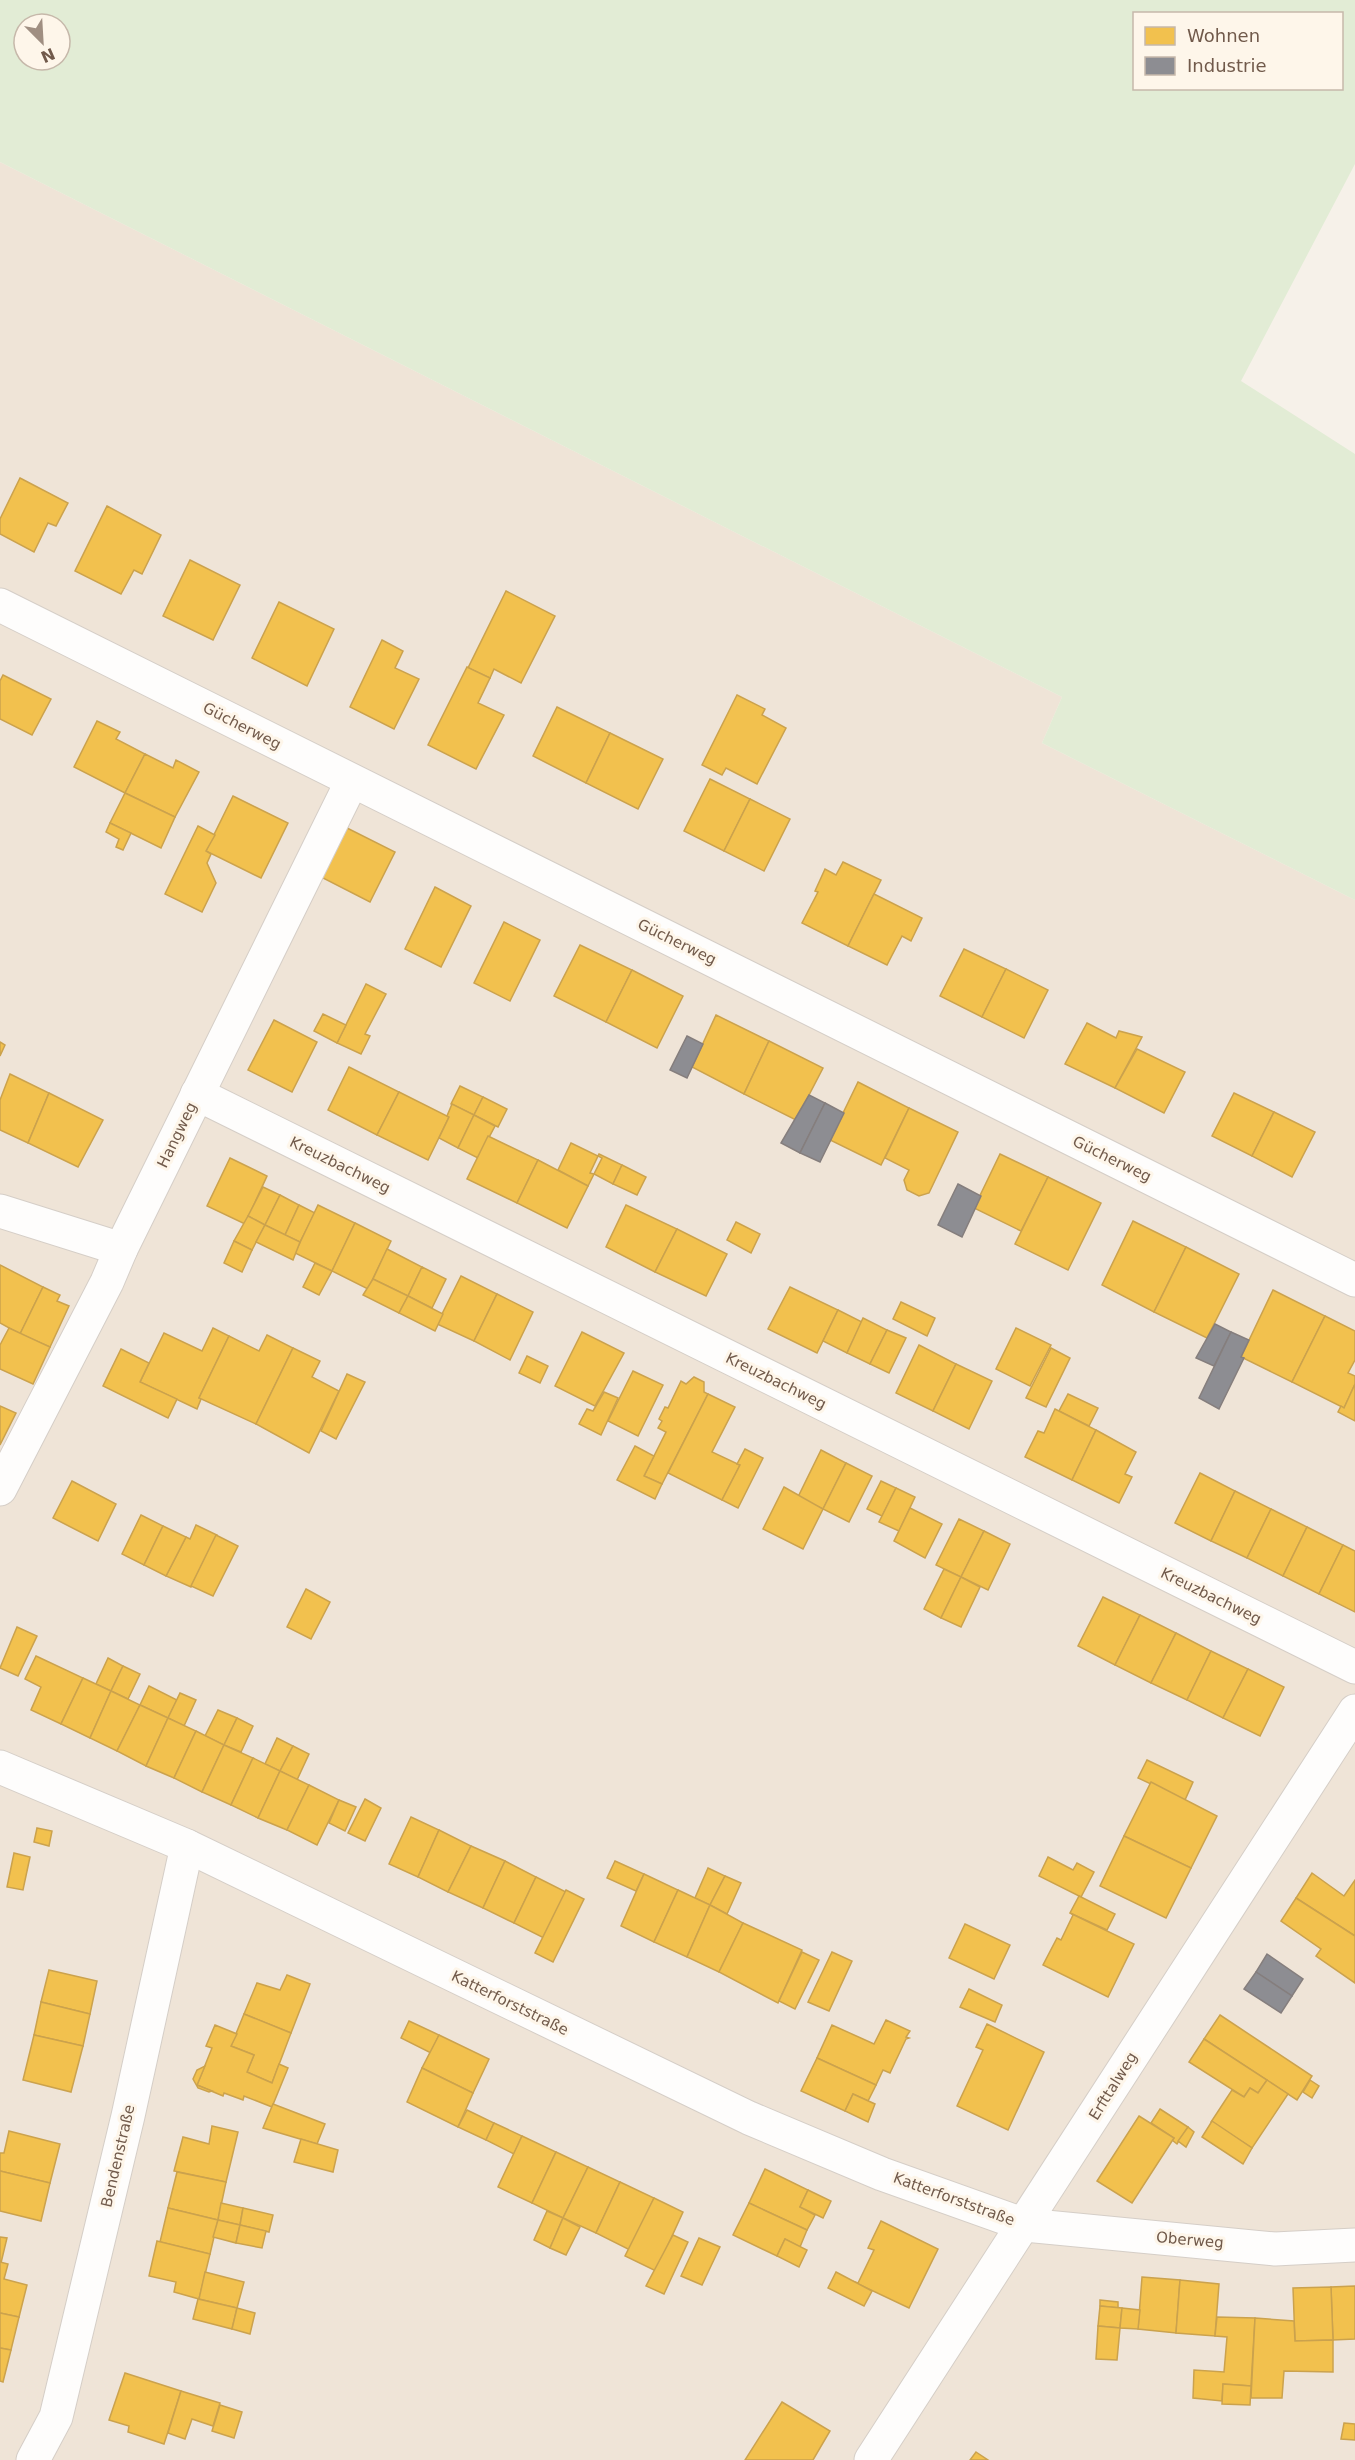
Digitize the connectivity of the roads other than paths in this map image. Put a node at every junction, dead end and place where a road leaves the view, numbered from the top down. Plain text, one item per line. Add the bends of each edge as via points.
1 (0, 605) edge
2 (352, 781) junction
3 (197, 1094) junction
4 (0, 1211) edge
5 (121, 1249) junction
6 (1355, 1280) edge
7 (0, 1489) edge
8 (1355, 1667) edge
9 (1355, 1711) edge
10 (0, 1767) edge
11 (187, 1846) junction
12 (1025, 2225) junction
13 (1355, 2245) edge
14 (33, 2460) edge
15 (871, 2460) edge

1 - 2 street, Gücherweg
2 - 3 street, Hangweg
2 - 6 street, Gücherweg
3 - 5 street, Hangweg
3 - 8 street, Kreuzbachweg
4 - 5 street
5 - 7 street, Hangweg
9 - 12 street, Erfttalweg
10 - 11 street, Katterforststraße
11 - 12 street, Katterforststraße via 749,2118 882,2174
11 - 14 street, Bendenstraße via 56,2417
12 - 13 street, Oberweg via 1275,2248
12 - 15 street, Erfttalweg

